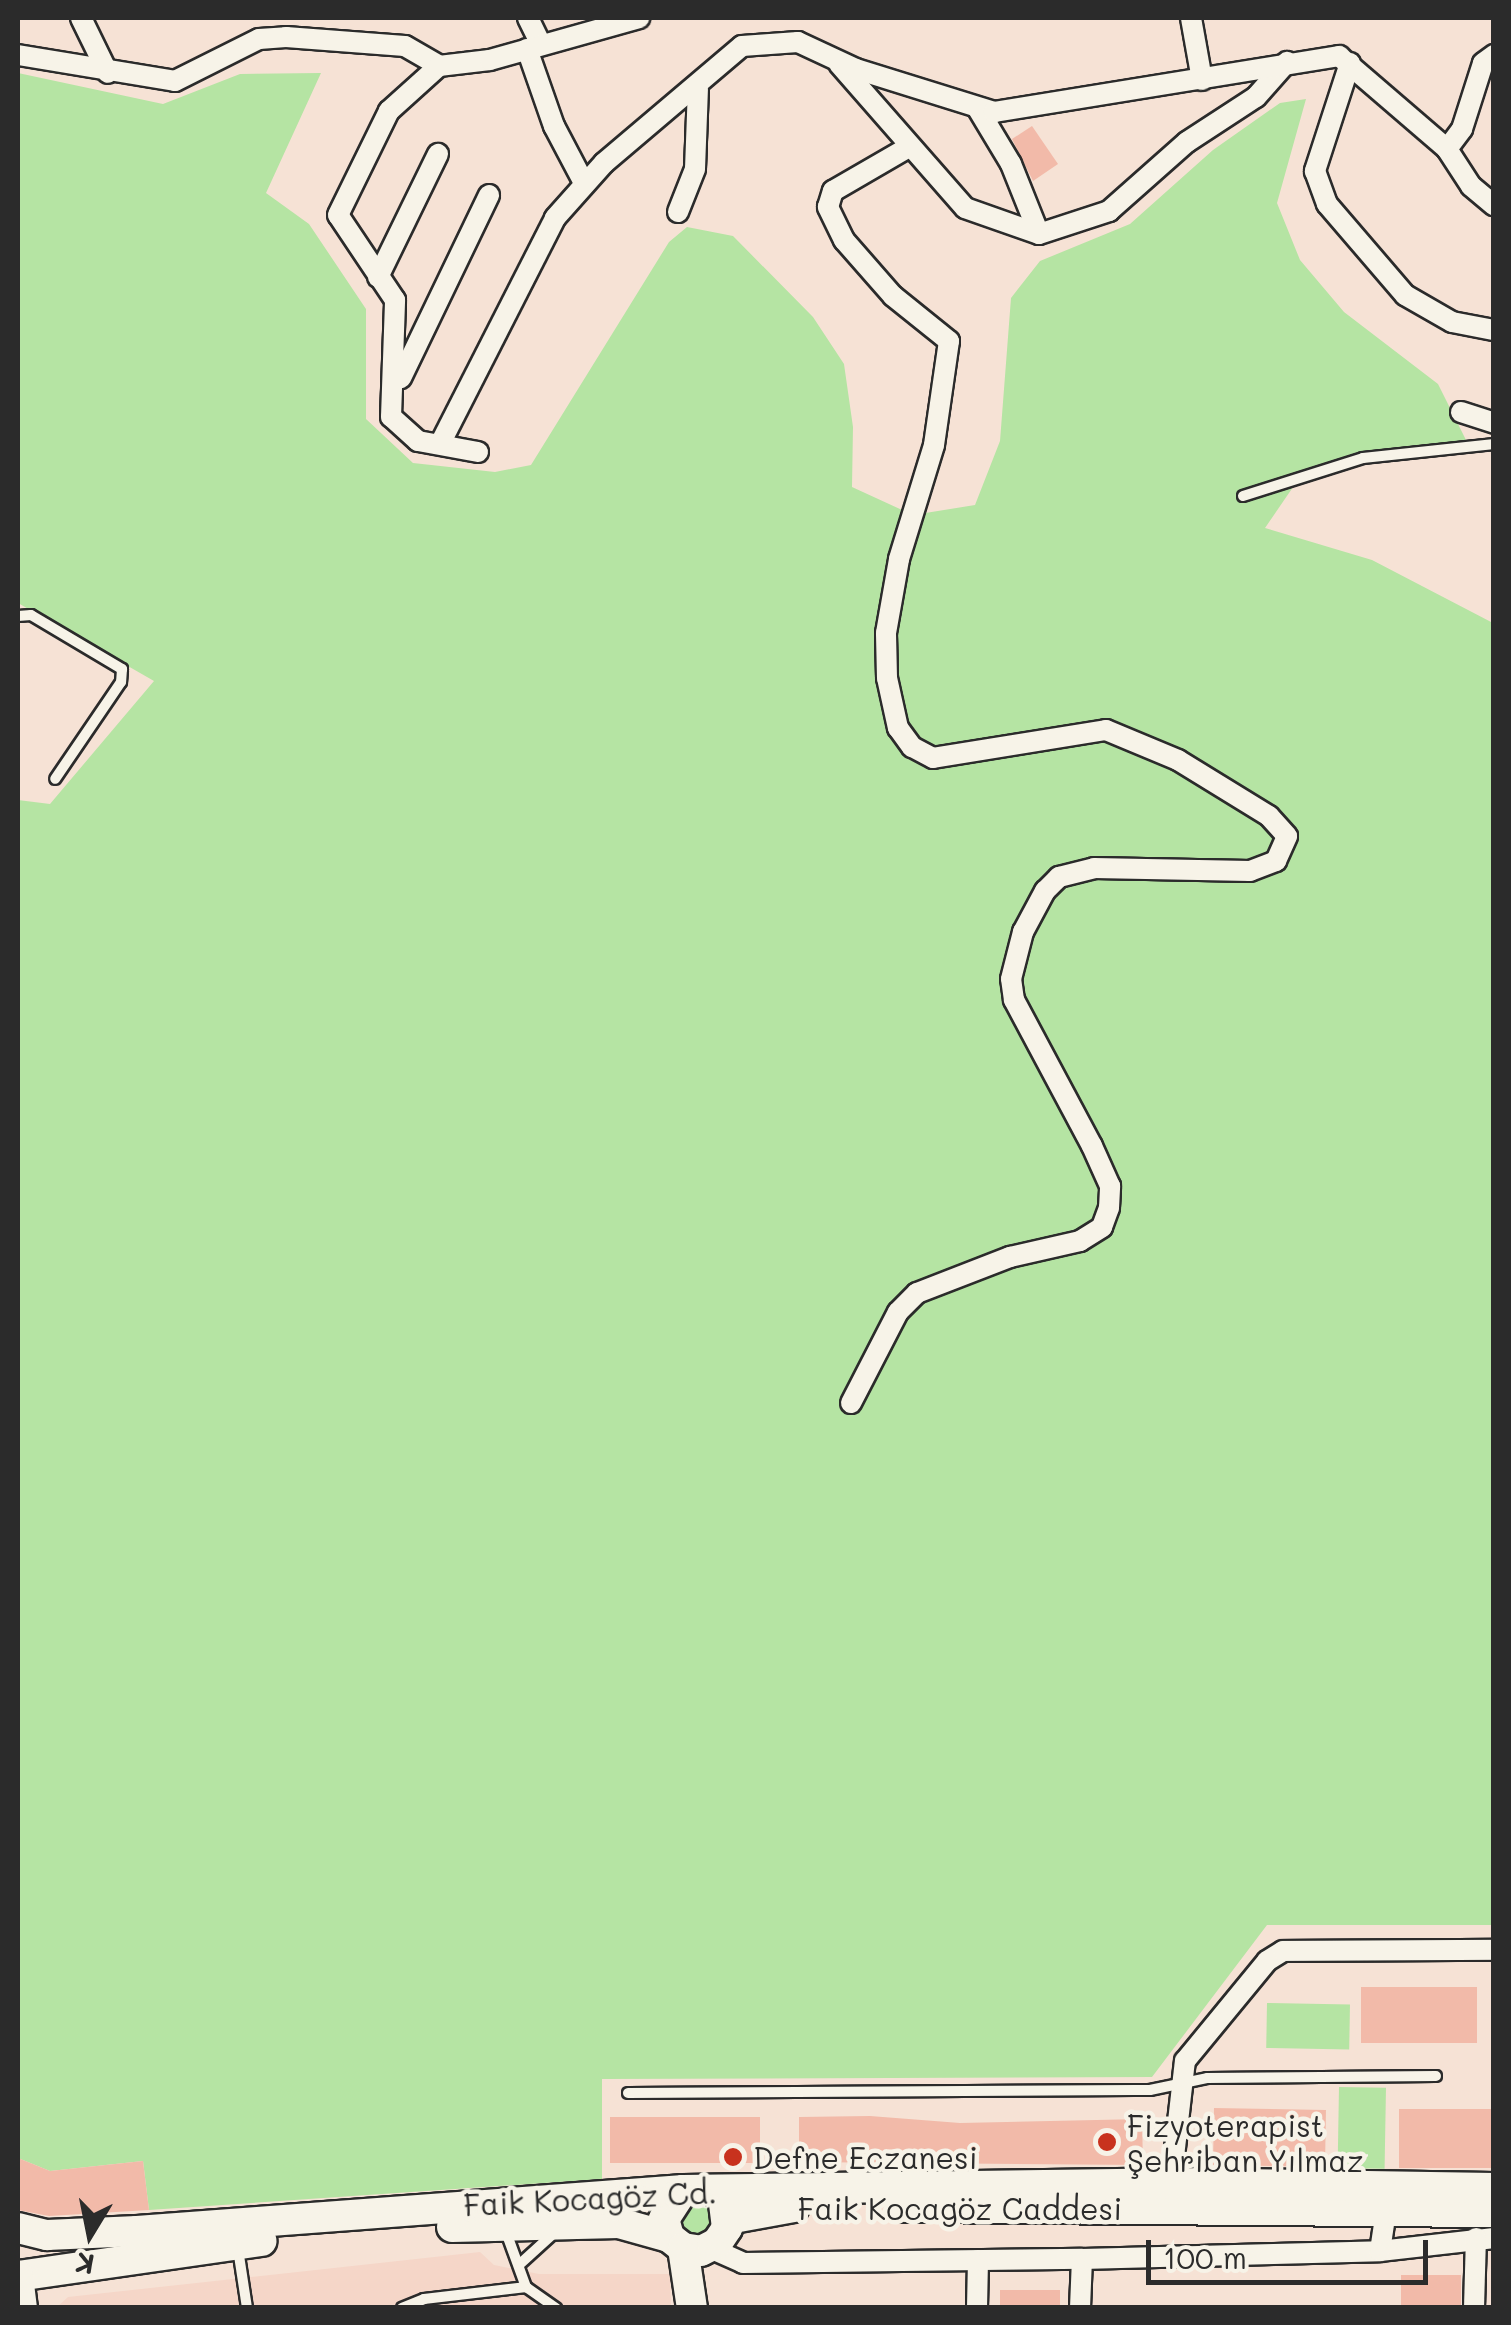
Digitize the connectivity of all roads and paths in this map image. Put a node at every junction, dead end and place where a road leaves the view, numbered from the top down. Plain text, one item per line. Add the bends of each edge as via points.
1 (81, 18) edge
2 (256, 18) edge
3 (528, 18) edge
4 (639, 18) edge
5 (1191, 18) edge
6 (569, 27) edge
7 (259, 40) junction
8 (534, 47) junction
9 (18, 55) edge
10 (1494, 55) edge
11 (834, 58) junction
12 (1287, 62) junction
13 (1350, 63) junction
14 (440, 66) junction
15 (108, 73) junction
16 (1202, 80) junction
17 (698, 90) junction
18 (978, 109) junction
19 (909, 147) junction
20 (1447, 149) junction
21 (438, 154) dead end
22 (584, 182) junction
23 (489, 196) dead end
24 (1494, 206) edge
25 (678, 212) dead end
26 (1039, 234) junction
27 (378, 277) junction
28 (1494, 330) edge
29 (389, 404) junction
30 (1461, 412) dead end
31 (1494, 423) edge
32 (440, 444) junction
33 (1494, 444) edge
34 (478, 452) dead end
35 (1243, 496) dead end
36 (18, 616) edge
37 (55, 779) dead end
38 (851, 1402) dead end
39 (1494, 1950) edge
40 (1436, 2076) dead end
41 (1182, 2082) junction
42 (628, 2093) dead end
43 (1494, 2188) edge
44 (696, 2190) junction
45 (1169, 2196) junction
46 (1386, 2211) junction
47 (1494, 2212) edge
48 (728, 2219) junction
49 (567, 2223) junction
50 (502, 2224) junction
51 (32, 2231) edge
52 (1485, 2238) edge
53 (237, 2243) junction
54 (687, 2244) junction
55 (1380, 2251) junction
56 (1082, 2259) junction
57 (978, 2260) junction
58 (521, 2263) junction
59 (22, 2276) edge
60 (526, 2287) junction
61 (22, 2308) edge
62 (247, 2308) edge
63 (402, 2308) edge
64 (556, 2308) edge
65 (692, 2308) edge
66 (710, 2308) edge
67 (977, 2308) edge
68 (1080, 2308) edge
69 (1474, 2308) edge

1 - 15 street
2 - 7 street
3 - 8 street
4 - 6 street
5 - 16 street
6 - 8 street
7 - 14 street via 405,46
7 - 15 street via 175,81
8 - 14 street
8 - 22 street via 554,126
9 - 15 street
10 - 20 street via 1483,63 1462,129
11 - 17 street via 798,42 742,46
11 - 18 street
11 - 19 street
12 - 13 street via 1323,55
12 - 16 street
12 - 26 street via 1256,97 1187,142 1109,211
13 - 20 street
13 - 28 street via 1314,171 1327,204 1404,295 1452,322
14 - 27 street via 389,111 338,216
16 - 18 street via 1010,112
17 - 22 street
17 - 25 street via 695,169
18 - 26 street via 1012,164
19 - 26 street via 966,208
19 - 38 street via 833,191 828,207 844,240 893,296 949,341 934,445 898,559 886,633 898,728 912,748 933,758 1106,730 1178,760 1269,816 1287,836 1276,861 1250,871 1094,868 1058,876 1045,891 1023,932 1010,979 1014,1000 1110,1186 1102,1227 1080,1241 1010,1257 917,1293 898,1312
20 - 24 street via 1471,186
21 - 27 street
22 - 32 street via 555,218
23 - 29 street
27 - 29 street via 395,300 398,369
29 - 32 street via 391,417 418,440
30 - 31 street
32 - 34 street
33 - 35 lane via 1363,458
36 - 37 lane via 31,615 122,669 122,682
39 - 41 street via 1283,1951 1222,2010 1185,2061
40 - 41 lane
41 - 42 lane via 1150,2090
41 - 45 street
43 - 45 street, Faik Kocagöz Cd.
44 - 45 street, Faik Kocagöz Cd.
44 - 48 street
44 - 51 street, Faik Kocagöz Cd.
44 - 54 street via 666,2210
45 - 46 street, Faik Kocagöz Caddesi
45 - 48 street, Faik Kocagöz Caddesi via 802,2207
46 - 47 street, Faik Kocagöz Caddesi
46 - 55 street
48 - 54 street via 723,2236
49 - 50 street
49 - 54 street via 619,2222
49 - 58 lane
50 - 53 street
50 - 58 lane
51 - 59 street
52 - 55 street
52 - 69 street
53 - 59 street
53 - 62 lane
54 - 57 street via 743,2263
54 - 65 street, Faik Kocagöz Cd.
54 - 66 street, Faik Kocagöz Cd.
55 - 56 street
56 - 57 street
56 - 68 street
57 - 67 street
58 - 60 lane
59 - 61 street
60 - 63 lane via 424,2298
60 - 64 lane

